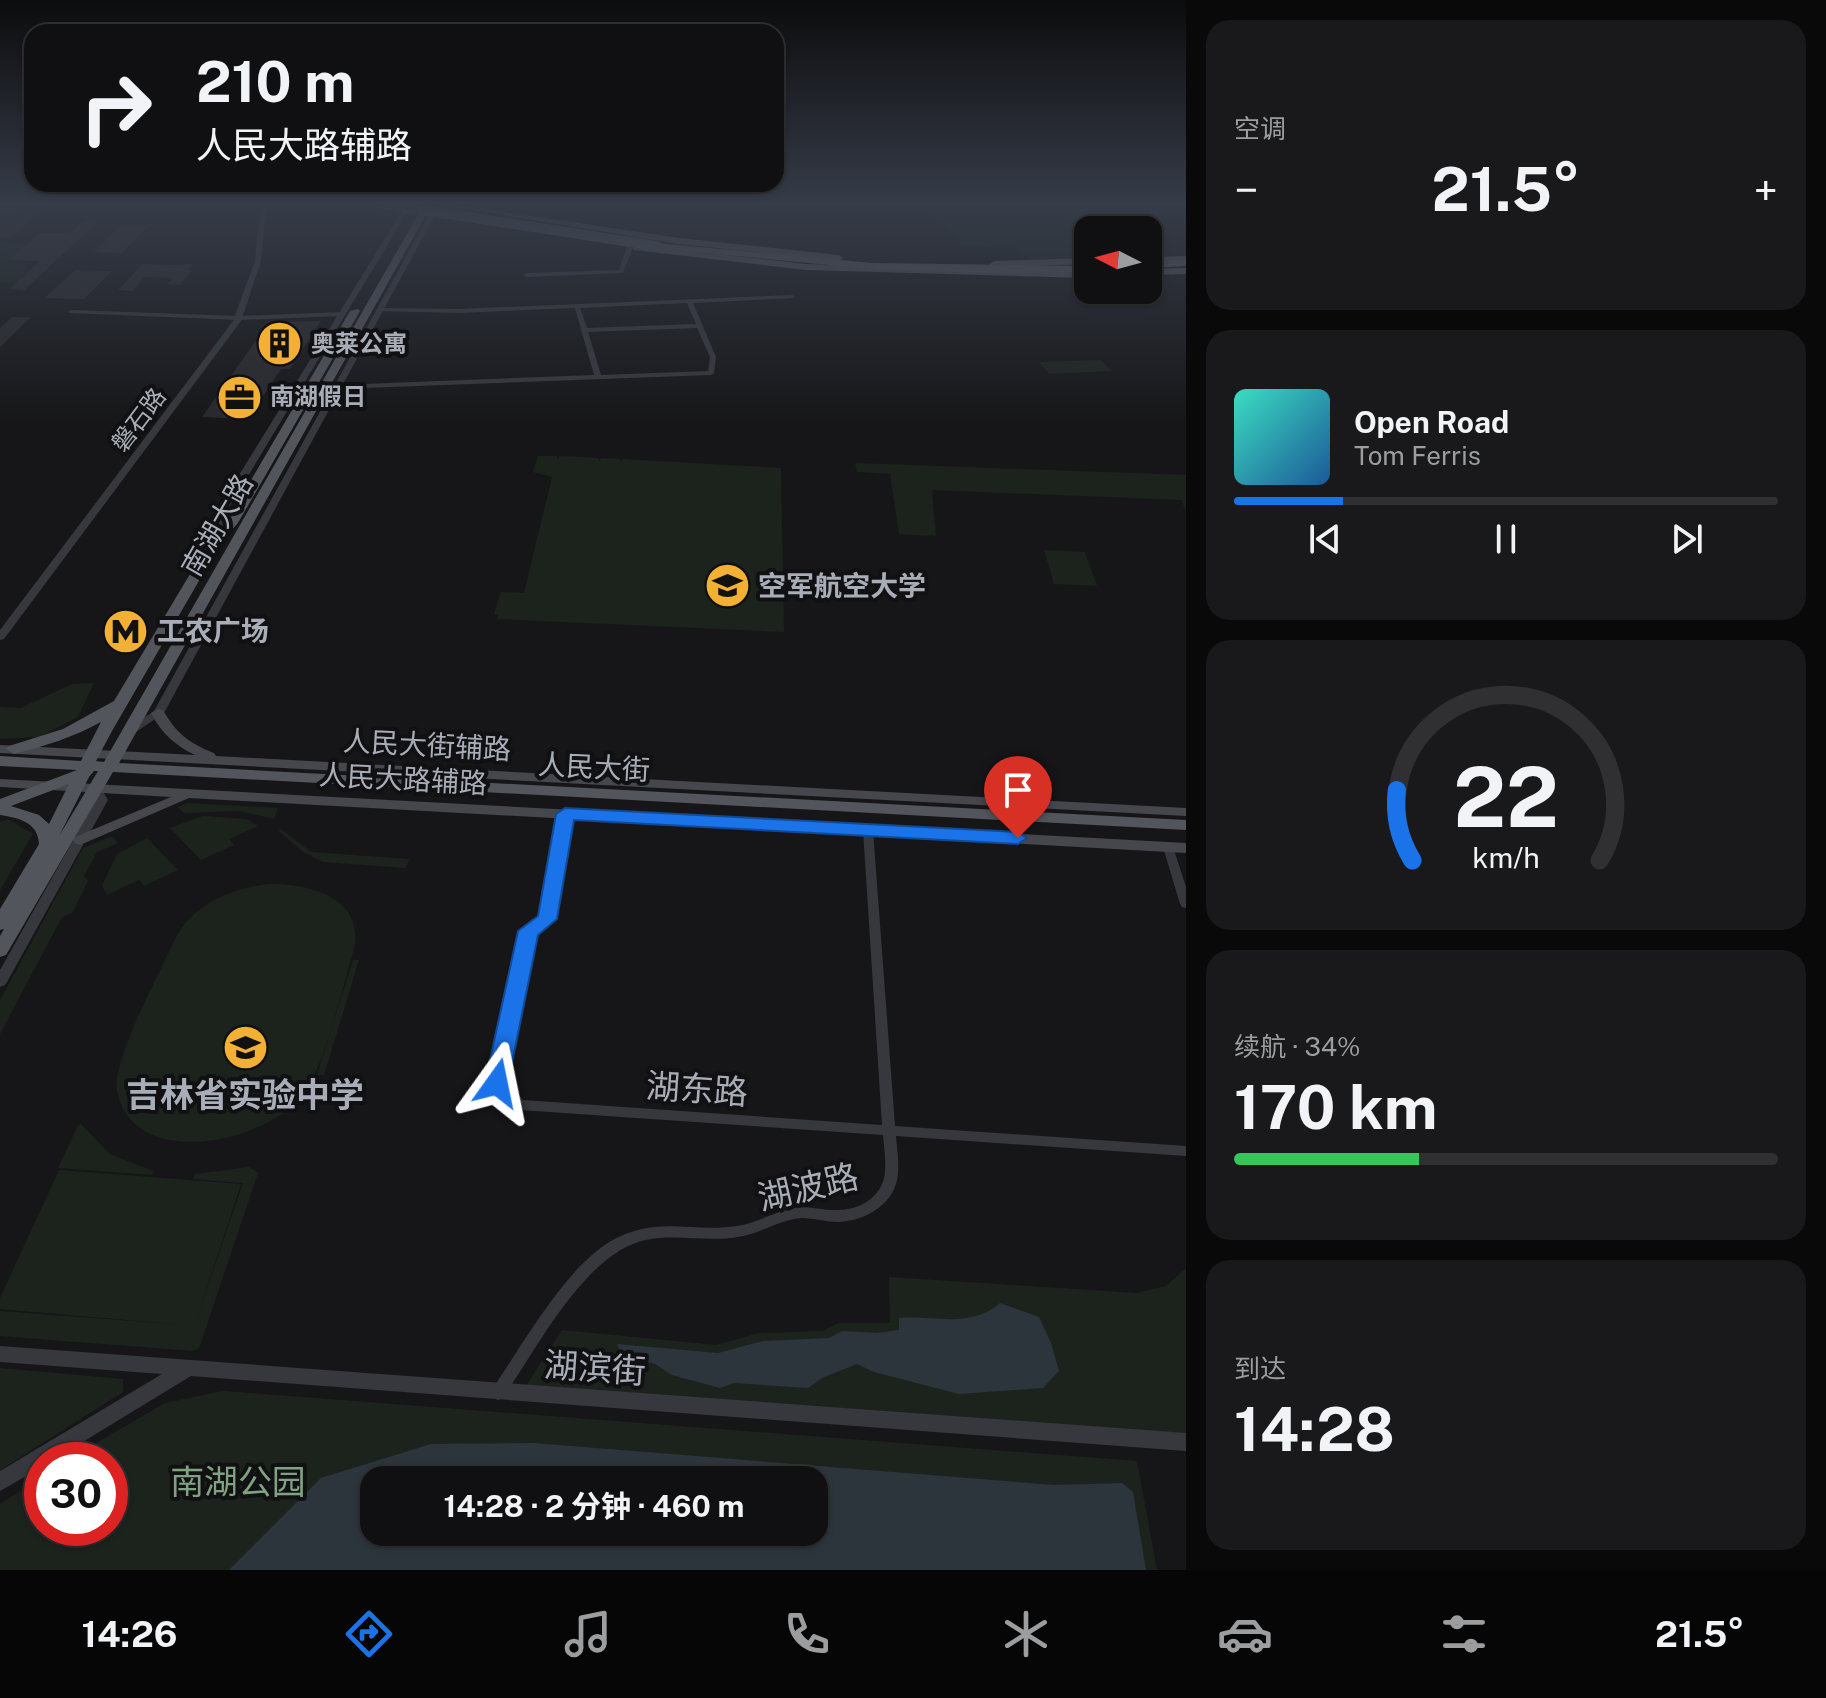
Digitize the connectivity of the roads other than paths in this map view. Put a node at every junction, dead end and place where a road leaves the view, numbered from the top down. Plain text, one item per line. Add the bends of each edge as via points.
1 (252, 279) edge
2 (363, 279) edge
3 (378, 279) edge
4 (381, 279) edge
5 (392, 279) edge
6 (792, 297) dead end
7 (689, 301) junction
8 (577, 306) junction
9 (380, 310) junction
10 (71, 312) dead end
11 (342, 314) junction
12 (239, 318) junction
13 (700, 326) junction
14 (583, 330) junction
15 (598, 377) junction
16 (338, 387) junction
17 (217, 539) junction
18 (0, 637) edge
19 (121, 702) junction
20 (158, 713) junction
21 (129, 732) junction
22 (7, 749) edge
23 (0, 761) edge
24 (233, 761) junction
25 (0, 770) edge
26 (85, 774) junction
27 (0, 783) edge
28 (0, 790) edge
29 (213, 794) junction
30 (0, 807) edge
31 (1186, 812) edge
32 (565, 814) junction
33 (1186, 825) edge
34 (868, 830) junction
35 (1186, 834) edge
36 (80, 840) junction
37 (47, 844) junction
38 (1168, 847) junction
39 (1186, 848) edge
40 (1186, 904) edge
41 (0, 924) edge
42 (0, 951) edge
43 (0, 982) edge
44 (889, 1130) junction
45 (1186, 1151) edge
46 (0, 1354) edge
47 (185, 1370) junction
48 (498, 1393) junction
49 (1186, 1442) edge
50 (0, 1482) edge

1 - 12 street, 磐石路
2 - 11 street
3 - 17 main road, 南湖大路 via 232,523
4 - 21 main road, 南湖大路
5 - 9 street
6 - 7 street
7 - 8 street
7 - 13 street
8 - 9 street
8 - 14 street
9 - 16 street
10 - 12 street
11 - 12 street
11 - 17 street via 220,514
12 - 18 street, 磐石路
13 - 14 street
13 - 15 street via 713,357 711,373
14 - 15 street
15 - 16 street
16 - 20 street
17 - 19 main road, 南湖大路
19 - 22 main road via 107,714 42,742
19 - 26 main road, 南湖大路
20 - 21 street
20 - 24 main road via 163,727 189,747
21 - 26 main road, 南湖大路
22 - 26 main road, 人民大街辅路
23 - 26 main road, 人民大街
24 - 26 main road, 人民大街辅路
24 - 31 main road, 人民大街辅路
25 - 26 main road, 人民大街
26 - 27 main road, 人民大路辅路
26 - 29 main road, 人民大路辅路
26 - 30 main road
26 - 33 main road, 人民大街
26 - 35 main road, 人民大街
26 - 36 street via 102,800
26 - 37 main road, 南湖大路
26 - 42 main road, 南湖大路
28 - 30 main road
29 - 32 main road, 人民大路辅路
29 - 36 main road via 175,798
30 - 37 main road via 43,825
32 - 34 main road, 人民大路辅路
32 - 44 street, 湖东路 via 547,919 528,931 497,1083 520,1105
34 - 38 main road, 人民大路辅路
34 - 44 street, 湖波路
36 - 43 street
37 - 41 main road, 南湖大路
38 - 39 main road, 人民大路辅路
38 - 40 street
44 - 45 street, 湖东路
44 - 48 street, 湖波路 via 892,1175 887,1194 865,1210 840,1216 799,1213 727,1232 640,1233 613,1247 561,1302
46 - 47 street, 湖滨街
47 - 48 street, 湖滨街
47 - 50 street
48 - 49 street, 湖滨街

